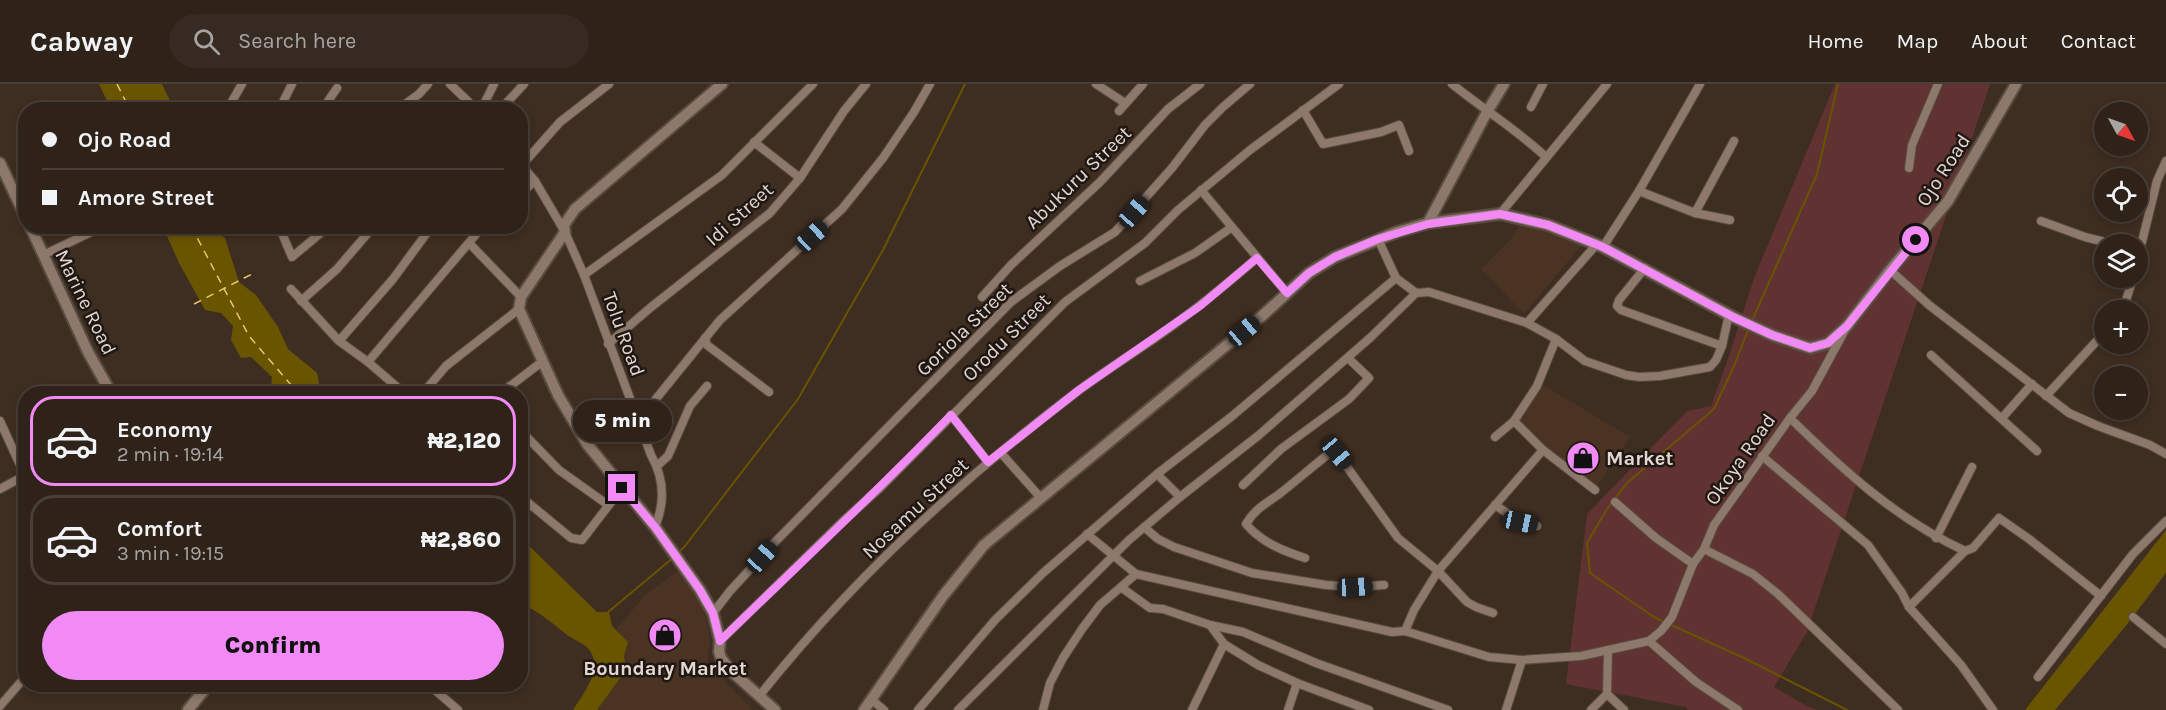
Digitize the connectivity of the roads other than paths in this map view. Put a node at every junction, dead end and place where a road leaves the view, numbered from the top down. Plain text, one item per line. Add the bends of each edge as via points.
1 (242, 84) edge
2 (292, 84) edge
3 (428, 84) edge
4 (450, 84) edge
5 (494, 84) edge
6 (524, 84) edge
7 (609, 84) edge
8 (722, 84) edge
9 (813, 84) edge
10 (866, 84) edge
11 (930, 84) edge
12 (1096, 84) edge
13 (1143, 84) edge
14 (1200, 84) edge
15 (1250, 84) edge
16 (1339, 84) edge
17 (1452, 84) edge
18 (1504, 84) edge
19 (1544, 84) edge
20 (1608, 84) edge
21 (1700, 84) edge
22 (1938, 84) edge
23 (2016, 84) edge
24 (337, 88) dead end
25 (232, 102) edge
26 (283, 102) edge
27 (327, 102) edge
28 (408, 102) edge
29 (468, 102) edge
30 (479, 102) edge
31 (507, 102) edge
32 (1125, 103) junction
33 (1531, 107) dead end
34 (1303, 110) junction
35 (1119, 111) dead end
36 (1487, 112) junction
37 (1734, 141) dead end
38 (754, 142) junction
39 (1409, 152) dead end
40 (528, 156) edge
41 (1546, 157) junction
42 (2166, 161) edge
43 (0, 163) edge
44 (1909, 168) dead end
45 (528, 172) edge
46 (800, 178) junction
47 (536, 181) junction
48 (528, 188) edge
49 (1201, 190) junction
50 (1638, 191) junction
51 (18, 193) edge
52 (1695, 213) junction
53 (1500, 214) junction
54 (1730, 220) dead end
55 (2041, 221) dead end
56 (1428, 224) junction
57 (1232, 227) junction
58 (565, 232) junction
59 (34, 234) edge
60 (87, 234) edge
61 (282, 234) edge
62 (319, 234) edge
63 (367, 234) edge
64 (426, 234) edge
65 (477, 234) edge
66 (2143, 234) edge
67 (1378, 239) junction
68 (2094, 239) edge
69 (470, 244) junction
70 (1600, 245) junction
71 (43, 255) junction
72 (1257, 258) junction
73 (1645, 268) junction
74 (1890, 270) junction
75 (584, 275) junction
76 (1396, 278) junction
77 (1140, 281) dead end
78 (291, 289) dead end
79 (1287, 293) junction
80 (1416, 293) junction
81 (982, 297) dead end
82 (301, 302) junction
83 (520, 303) junction
84 (1731, 316) junction
85 (1527, 323) junction
86 (1847, 326) junction
87 (705, 338) junction
88 (1556, 339) junction
89 (339, 341) junction
90 (608, 344) junction
91 (2094, 344) edge
92 (1722, 346) junction
93 (1931, 356) dead end
94 (1348, 358) junction
95 (368, 362) junction
96 (543, 362) junction
97 (2032, 384) junction
98 (107, 386) edge
99 (396, 386) edge
100 (429, 386) edge
101 (510, 386) edge
102 (707, 386) dead end
103 (769, 392) dead end
104 (2046, 396) junction
105 (951, 415) junction
106 (1790, 418) junction
107 (2002, 418) junction
108 (0, 421) edge
109 (638, 421) junction
110 (1514, 421) junction
111 (1495, 437) dead end
112 (528, 438) edge
113 (1543, 450) junction
114 (2037, 451) dead end
115 (1001, 453) junction
116 (2166, 454) edge
117 (1762, 456) junction
118 (18, 461) edge
119 (988, 462) junction
120 (657, 466) junction
121 (1972, 467) dead end
122 (1157, 474) junction
123 (18, 480) edge
124 (1243, 485) dead end
125 (622, 488) junction
126 (0, 489) edge
127 (1595, 490) dead end
128 (1040, 497) junction
129 (1180, 497) junction
130 (1615, 502) dead end
131 (528, 503) edge
132 (608, 505) junction
133 (1495, 505) junction
134 (2166, 521) edge
135 (1537, 526) dead end
136 (655, 527) junction
137 (1144, 527) junction
138 (1087, 534) junction
139 (1936, 538) junction
140 (1704, 549) junction
141 (1965, 551) junction
142 (1114, 556) junction
143 (1305, 558) dead end
144 (1693, 564) junction
145 (1438, 571) junction
146 (1136, 574) junction
147 (1384, 585) dead end
148 (1122, 588) junction
149 (2101, 596) junction
150 (1909, 607) junction
151 (713, 613) junction
152 (1493, 613) dead end
153 (2133, 617) dead end
154 (1209, 625) junction
155 (1405, 632) junction
156 (720, 641) junction
157 (1648, 641) junction
158 (1224, 644) junction
159 (2166, 644) edge
160 (1608, 650) junction
161 (1522, 660) junction
162 (2038, 677) dead end
163 (1297, 682) junction
164 (18, 685) edge
165 (203, 692) edge
166 (437, 692) edge
167 (1607, 694) junction
168 (760, 695) junction
169 (872, 700) junction
170 (0, 706) edge
171 (188, 710) edge
172 (458, 710) edge
173 (775, 710) edge
174 (864, 710) edge
175 (884, 710) edge
176 (918, 710) edge
177 (958, 710) edge
178 (1043, 710) edge
179 (1192, 710) edge
180 (1288, 710) edge
181 (1369, 710) edge
182 (1448, 710) edge
183 (1506, 710) edge
184 (1591, 710) edge
185 (1624, 710) edge
186 (1738, 710) edge
187 (1898, 710) edge
188 (1992, 710) edge

1 - 25 street
2 - 26 street
3 - 28 street
4 - 29 street
5 - 30 street
6 - 31 street
7 - 40 street via 560,122
8 - 58 street via 575,209 564,225
9 - 38 street
10 - 46 street, Idi Street
11 - 87 street via 883,158 842,208
12 - 32 street
13 - 32 street
14 - 81 street, Abukuru Street via 1168,109 1100,182
15 - 151 street, Goriola Street via 1205,125 1115,232 1011,302 777,540
16 - 34 street, Orodu Street
17 - 36 street
18 - 36 street
19 - 33 street
20 - 41 street
21 - 50 street
22 - 44 street via 1912,145
23 - 74 street, Ojo Road via 1948,201
24 - 27 street
32 - 35 street
34 - 39 street via 1323,144 1399,125
34 - 49 street, Orodu Street
36 - 41 street via 1509,125
36 - 56 street
37 - 52 street
38 - 46 street
38 - 75 street via 722,175
41 - 53 street
42 - 66 street
43 - 51 street
45 - 47 street, Tolu Road
46 - 90 street, Idi Street via 770,213
47 - 48 street
47 - 58 street, Tolu Road
49 - 57 street
49 - 105 street, Orodu Street via 1145,243 1065,302
50 - 52 street
50 - 70 street
52 - 54 street
53 - 56 street
53 - 70 street, Ojo Road via 1548,225
55 - 68 street
56 - 67 street
57 - 72 street
57 - 77 street via 1195,253
58 - 75 street, Tolu Road
58 - 83 street
59 - 71 street, Marine Road
60 - 71 street
61 - 62 street via 292,257
63 - 82 street
64 - 89 street
65 - 69 street
67 - 76 street
67 - 79 street via 1335,257
69 - 83 street
69 - 95 street
70 - 73 street, Ojo Road
70 - 85 street
71 - 98 street, Marine Road
72 - 79 street
72 - 115 street, Nosamu Street via 1200,306 1079,390
73 - 84 street, Ojo Road
73 - 92 street via 1617,306
74 - 86 street, Ojo Road
74 - 97 street
75 - 90 street, Tolu Road
76 - 80 street
76 - 122 street via 1232,417
78 - 82 street
79 - 128 street
80 - 85 street via 1429,292
80 - 94 street
82 - 89 street
83 - 96 street
83 - 100 street via 446,366
84 - 86 street, Ojo Road via 1810,348 1828,343
84 - 92 street
85 - 88 street
86 - 106 street, Okoya Road via 1812,391
87 - 103 street via 707,345
87 - 109 street
88 - 92 street via 1586,362 1639,377 1710,367
88 - 110 street via 1537,386
89 - 95 street
90 - 109 street, Tolu Road
91 - 104 street
93 - 107 street
94 - 124 street via 1369,378 1349,399 1281,449
94 - 129 street
95 - 99 street
96 - 101 street
96 - 125 street via 587,444
97 - 104 street
97 - 107 street
102 - 120 street via 690,406 668,456
104 - 116 street via 2069,413
105 - 119 street
105 - 156 street, Orodu Street
106 - 117 street, Okoya Road
106 - 139 street via 1866,490
107 - 114 street
108 - 118 street
109 - 120 street, Tolu Road
110 - 111 street
110 - 113 street
112 - 132 street via 559,470
113 - 127 street
113 - 133 street
115 - 119 street, Nosamu Street
115 - 128 street
117 - 140 street, Okoya Road via 1714,525
117 - 150 street via 1869,545
119 - 168 street, Nosamu Street via 856,586
120 - 136 street, Tolu Road via 663,489
121 - 139 street
122 - 129 street
122 - 138 street
123 - 126 street
125 - 132 street
125 - 136 street
128 - 169 street via 984,545 962,570
129 - 137 street
130 - 144 street
131 - 132 street via 577,540 582,540
133 - 135 street via 1520,522
133 - 145 street
134 - 149 street via 2133,554
136 - 151 street
137 - 142 street
137 - 147 street via 1174,548 1252,573 1326,585
138 - 142 street
138 - 176 street via 995,620
139 - 141 street
140 - 144 street, Okoya Road
140 - 187 street via 1753,574 1778,594
141 - 149 street via 1973,548 1999,518
141 - 150 street
142 - 146 street
142 - 177 street
143 - 145 street via 1279,550 1246,524 1254,512 1331,452 1345,463 1398,538
144 - 157 street, Okoya Road via 1672,617
145 - 152 street via 1467,602
145 - 155 street
146 - 148 street
146 - 155 street
148 - 154 street via 1150,608
148 - 178 street via 1100,605 1063,658 1050,683
149 - 162 street
150 - 188 street via 1960,665
151 - 156 street
153 - 159 street
154 - 158 street
154 - 182 street via 1243,632 1316,663
155 - 161 street via 1490,657
156 - 168 street via 721,658
157 - 160 street
157 - 186 street via 1696,682
158 - 163 street
158 - 179 street
160 - 161 street
160 - 167 street
161 - 183 street
163 - 180 street
163 - 181 street
164 - 170 street
165 - 171 street
166 - 172 street
167 - 184 street
167 - 185 street
168 - 173 street
169 - 174 street
169 - 175 street

